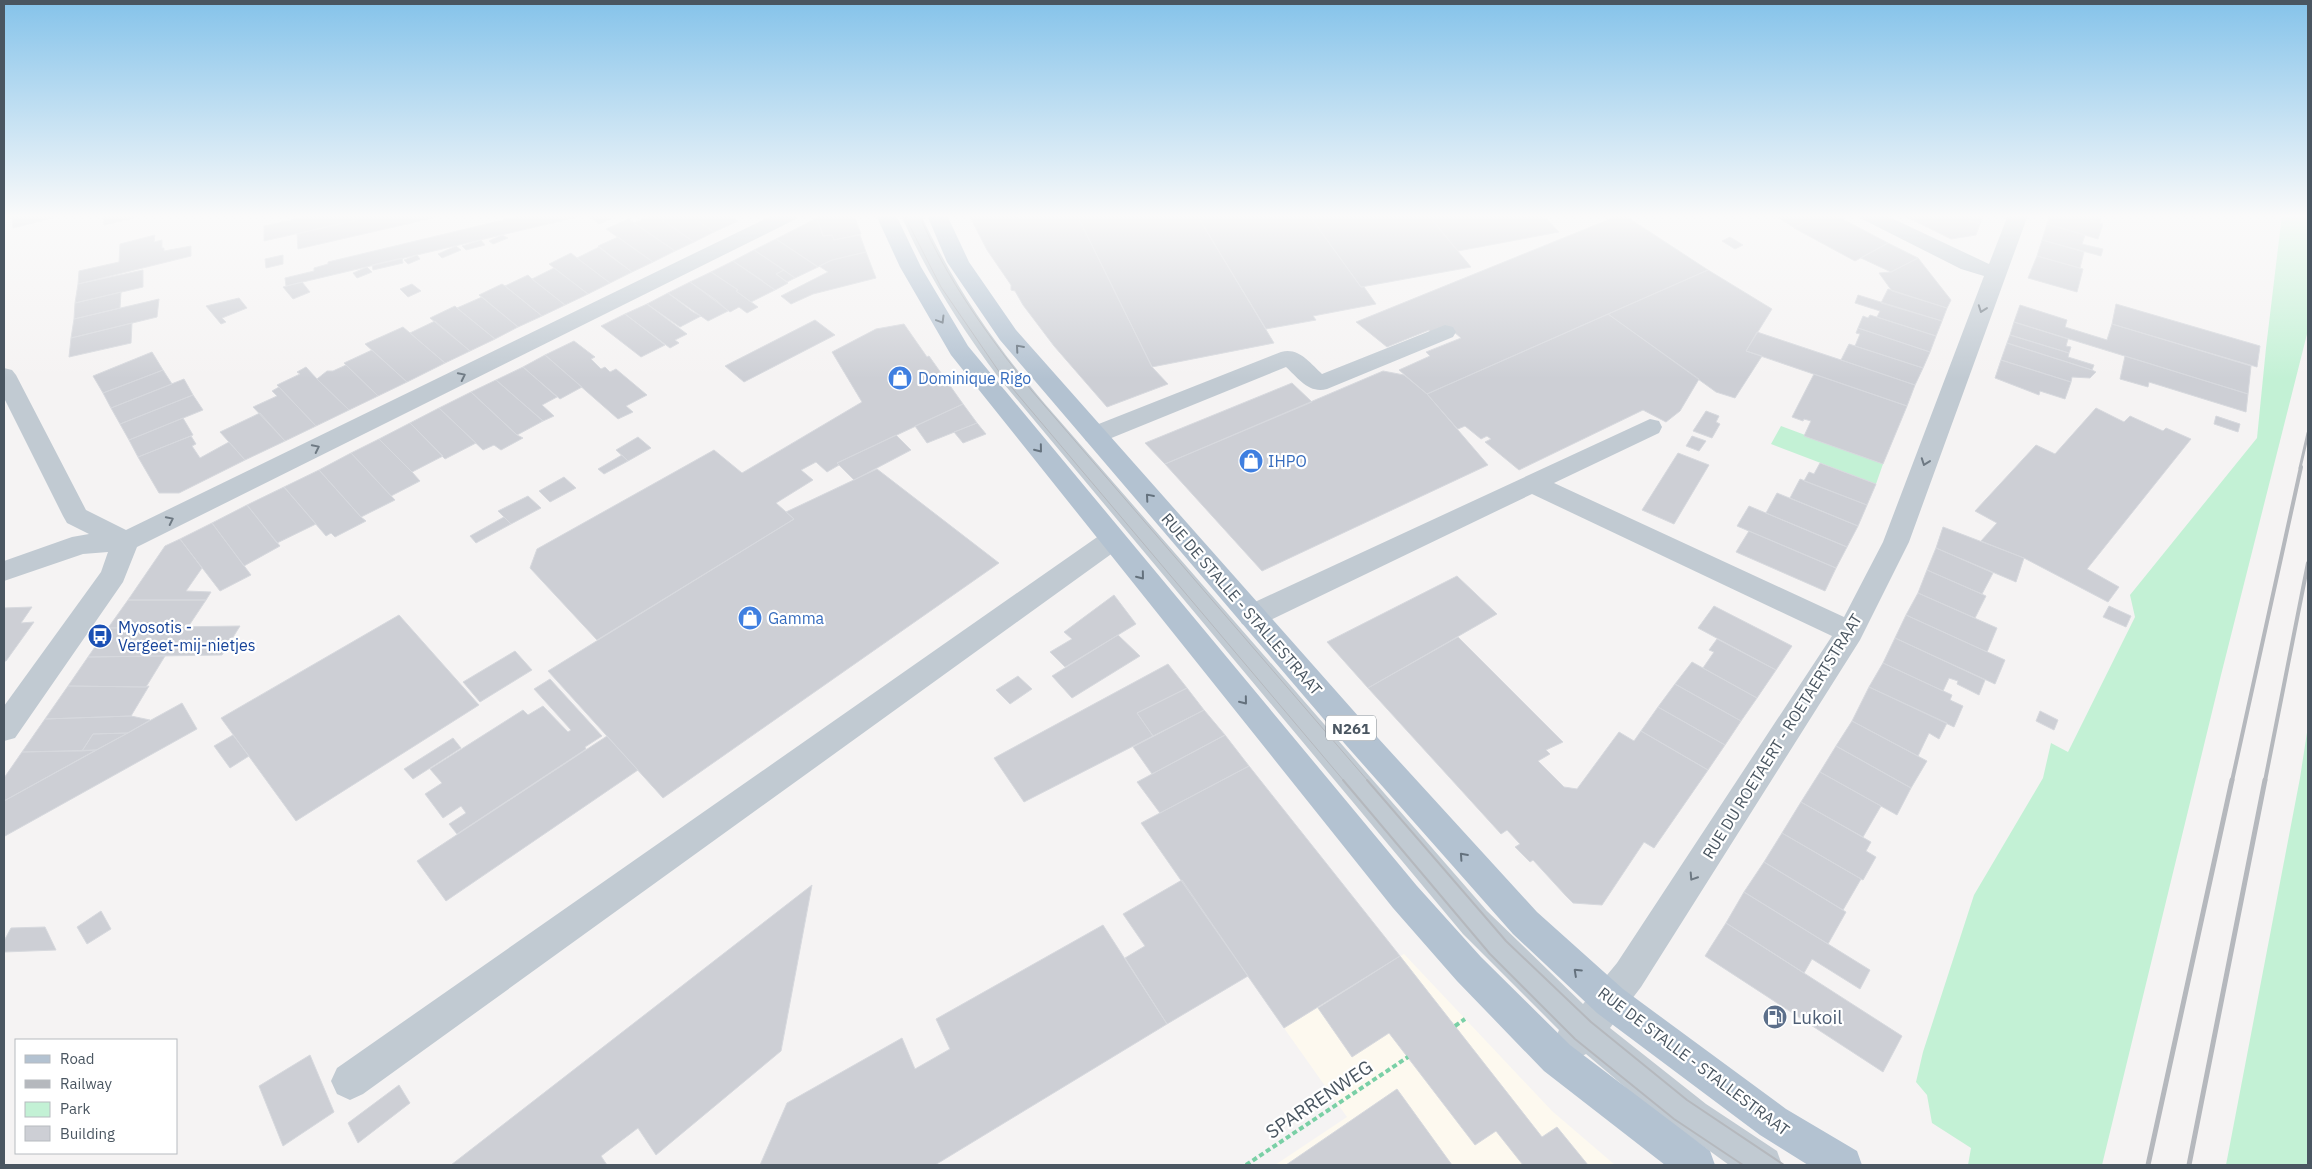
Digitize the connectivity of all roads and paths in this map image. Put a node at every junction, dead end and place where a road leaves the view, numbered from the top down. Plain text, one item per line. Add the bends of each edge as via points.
1 (678, 270) edge
2 (912, 270) edge
3 (938, 270) edge
4 (962, 270) edge
5 (1985, 270) edge
6 (1996, 270) edge
7 (1995, 273) junction
8 (1445, 332) dead end
9 (4, 375) edge
10 (1650, 427) dead end
11 (1095, 435) junction
12 (1532, 483) junction
13 (1112, 540) junction
14 (126, 541) junction
15 (4, 571) edge
16 (1252, 616) junction
17 (1850, 632) junction
18 (4, 729) edge
19 (1610, 1002) junction
20 (1584, 1030) junction
21 (1408, 1057) dead end
22 (1557, 1058) junction
23 (350, 1081) dead end
24 (1773, 1122) junction
25 (1678, 1160) edge
26 (1246, 1165) edge
27 (1761, 1165) edge
28 (1843, 1165) edge

14 -> 1 street
2 -> 13 main road via 959,350
3 - 20 street, RUE DE STALLE - STALLESTRAAT via 960,307 1026,394 1436,878 1498,947
11 -> 4 main road, RUE DE STALLE - STALLESTRAAT / N261 via 1008,335
5 - 7 street
6 - 7 street, RUE DU ROETAERT - ROETAERTSTRAAT
7 -> 17 street, RUE DU ROETAERT - ROETAERTSTRAAT via 1896,542
8 - 11 street via 1319,384 1289,357
9 - 14 street via 76,516
10 - 12 street
16 -> 11 main road, RUE DE STALLE - STALLESTRAAT / N261
12 - 16 street
12 - 17 street
13 -> 22 main road via 1405,896 1469,969
13 - 23 street
14 - 15 street via 81,544
14 - 18 street via 112,575
19 -> 16 main road, RUE DE STALLE - STALLESTRAAT / N261 via 1498,895
17 -> 19 street, RUE DU ROETAERT - ROETAERTSTRAAT
19 - 20 street, RUE DU ROETAERT - ROETAERTSTRAAT
19 - 24 main road, RUE DE STALLE - STALLESTRAAT / N261
20 - 22 street, RUE DU ROETAERT - ROETAERTSTRAAT
20 - 27 street, RUE DE STALLE - STALLESTRAAT via 1680,1109
21 - 26 path, SPARRENWEG
22 - 25 main road
24 - 27 street
24 - 28 main road, RUE DE STALLE - STALLESTRAAT / N261

